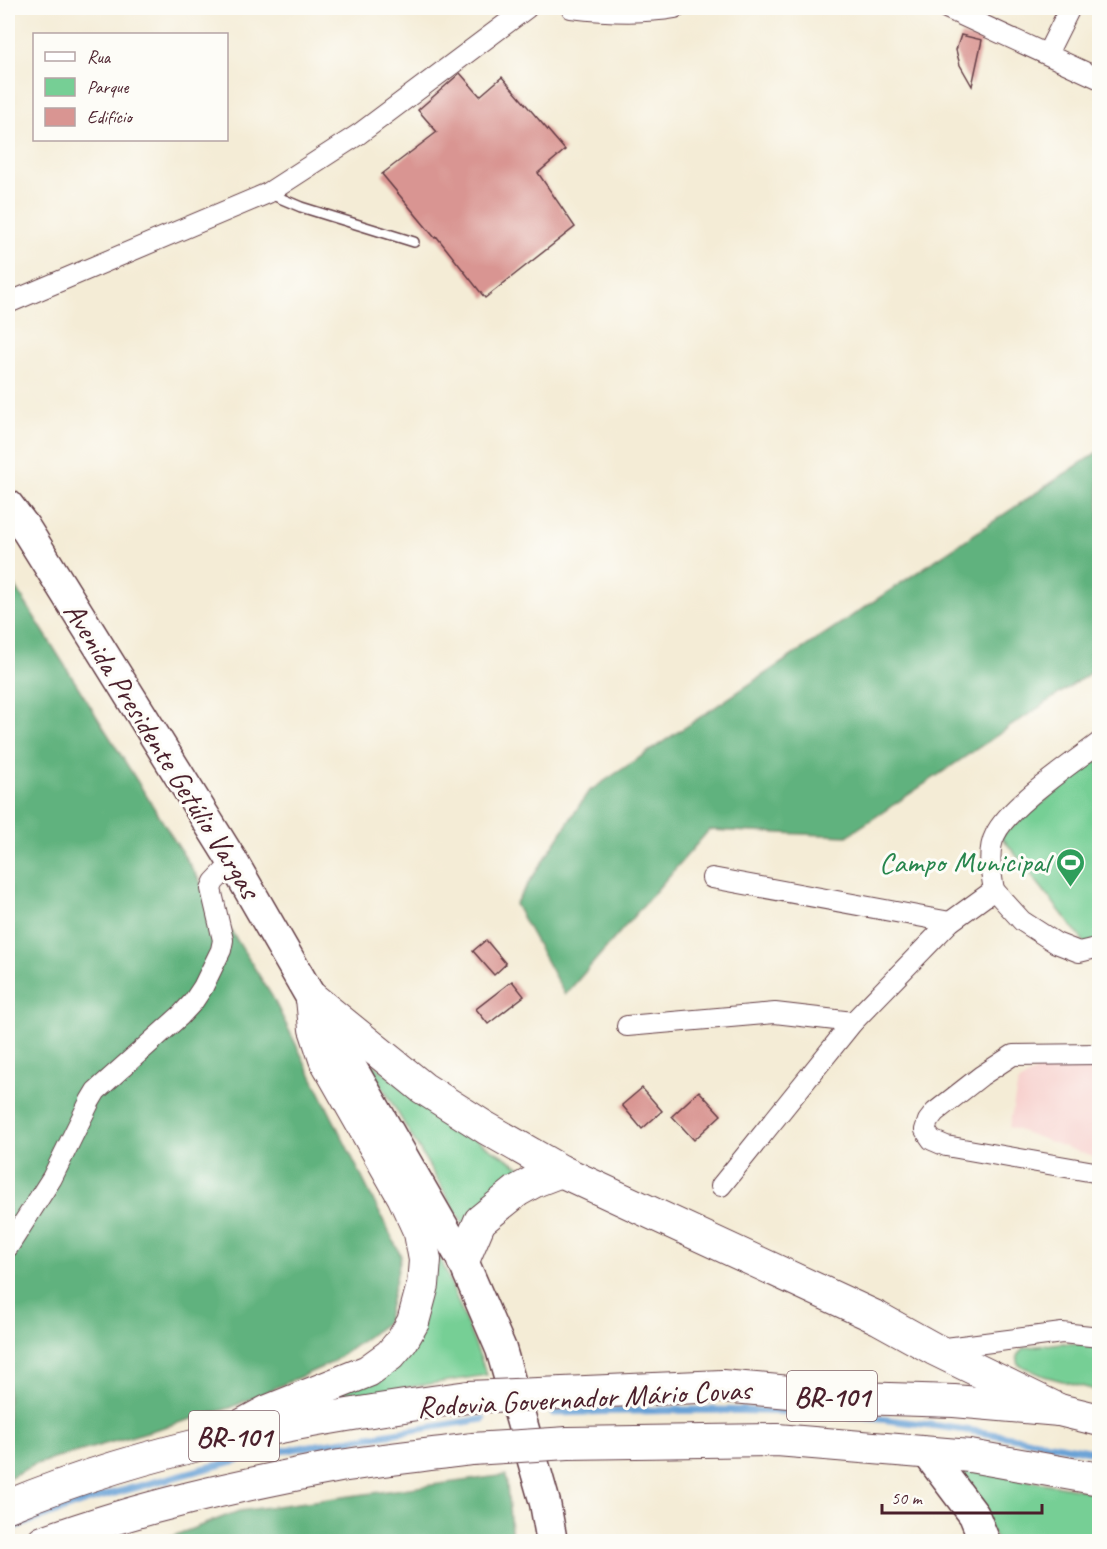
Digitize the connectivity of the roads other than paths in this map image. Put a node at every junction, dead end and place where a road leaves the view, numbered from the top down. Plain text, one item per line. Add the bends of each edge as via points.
1 (527, 8) edge
2 (571, 8) edge
3 (675, 8) edge
4 (946, 8) edge
5 (1070, 8) edge
6 (1047, 54) junction
7 (1100, 79) edge
8 (268, 193) junction
9 (414, 242) dead end
10 (8, 303) edge
11 (8, 506) edge
12 (1100, 742) edge
13 (233, 862) junction
14 (712, 878) dead end
15 (994, 890) junction
16 (950, 922) junction
17 (1100, 947) edge
18 (312, 998) junction
19 (854, 1022) junction
20 (627, 1026) dead end
21 (1100, 1054) edge
22 (561, 1171) junction
23 (1100, 1173) edge
24 (722, 1186) dead end
25 (8, 1247) edge
26 (463, 1260) junction
27 (1100, 1337) edge
28 (934, 1349) junction
29 (1059, 1410) junction
30 (1100, 1420) edge
31 (214, 1440) junction
32 (928, 1454) junction
33 (1100, 1479) edge
34 (8, 1506) edge
35 (43, 1542) edge
36 (552, 1542) edge
37 (985, 1542) edge

1 - 8 street via 359,134
2 - 3 street via 625,12
4 - 6 street
5 - 6 street
6 - 7 street
8 - 9 lane
8 - 10 street
11 - 13 main road, Avenida Presidente Getúlio Vargas
12 - 15 street via 1013,810 994,835
13 - 18 main road, Avenida Presidente Getúlio Vargas
13 - 25 street via 211,889 223,940 203,987 180,1016 96,1091 52,1178
14 - 16 street
15 - 16 street
15 - 17 street via 1022,921 1056,943 1079,952
16 - 19 street
18 - 22 highway via 423,1088
18 - 26 main road, Avenida Presidente Getúlio Vargas
18 - 31 highway via 315,1029 325,1059 420,1233 425,1260 423,1285 413,1322 390,1354 359,1375 268,1411
19 - 20 street via 775,1013
19 - 24 street
21 - 23 street via 1013,1055 935,1112 926,1126 928,1137 946,1146
22 - 26 highway via 517,1191 480,1221
22 - 28 highway via 878,1318
26 - 36 main road, Avenida Presidente Getúlio Vargas via 501,1349 545,1503
27 - 28 street via 1062,1333
28 - 29 highway
29 - 30 highway, Rodovia Governador Mário Covas / BR-101
29 - 31 highway, Rodovia Governador Mário Covas / BR-101, bridge via 722,1386 468,1397
31 - 34 highway, Rodovia Governador Mário Covas / BR-101
32 - 33 highway, Rodovia Governador Mário Covas / BR-101 via 970,1456
32 - 35 highway, Rodovia Governador Mário Covas / BR-101, bridge via 777,1440 568,1443 472,1449 342,1466 198,1495 82,1527
32 - 37 main road via 974,1515

